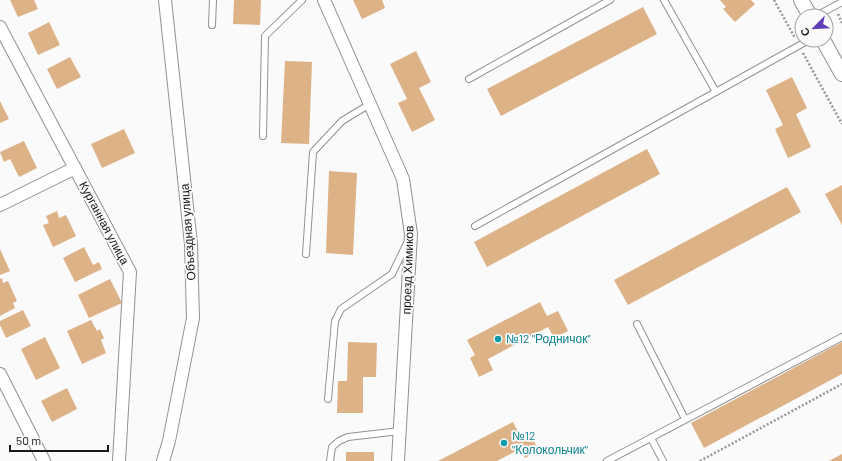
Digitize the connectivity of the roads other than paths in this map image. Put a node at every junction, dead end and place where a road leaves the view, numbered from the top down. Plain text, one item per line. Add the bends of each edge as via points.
1 (165, 0) edge
2 (213, 0) edge
3 (302, 0) edge
4 (324, 0) edge
5 (610, 0) edge
6 (664, 0) edge
7 (842, 2) edge
8 (831, 8) edge
9 (212, 25) dead end
10 (0, 27) edge
11 (795, 48) edge
12 (827, 48) edge
13 (842, 74) edge
14 (469, 79) dead end
15 (716, 92) junction
16 (370, 104) junction
17 (263, 136) dead end
18 (75, 168) junction
19 (0, 206) edge
20 (475, 226) dead end
21 (411, 234) junction
22 (306, 254) dead end
23 (637, 324) dead end
24 (842, 337) edge
25 (2, 380) edge
26 (328, 399) dead end
27 (685, 419) junction
28 (400, 431) junction
29 (651, 438) junction
30 (44, 461) edge
31 (119, 461) edge
32 (163, 461) edge
33 (330, 461) edge
34 (398, 461) edge
35 (607, 461) edge
36 (663, 461) edge

1 - 32 street, Объездная улица via 191,244 193,318
2 - 9 lane
3 - 17 lane via 265,36
4 - 16 street, проезд Химиков
5 - 14 lane
6 - 15 lane
7 - 8 lane
10 - 18 street, Курганная улица
11 - 15 lane
12 - 13 street
15 - 20 lane
16 - 21 street, проезд Химиков via 403,180
16 - 22 lane via 342,121 313,152
18 - 19 street
18 - 31 street, Курганная улица via 130,272
21 - 26 lane via 392,274 341,309 335,321
21 - 28 street, проезд Химиков
23 - 27 lane
24 - 27 lane
25 - 30 street
27 - 29 lane
28 - 33 lane via 348,436 332,447
28 - 34 street, проезд Химиков
29 - 35 lane
29 - 36 lane

